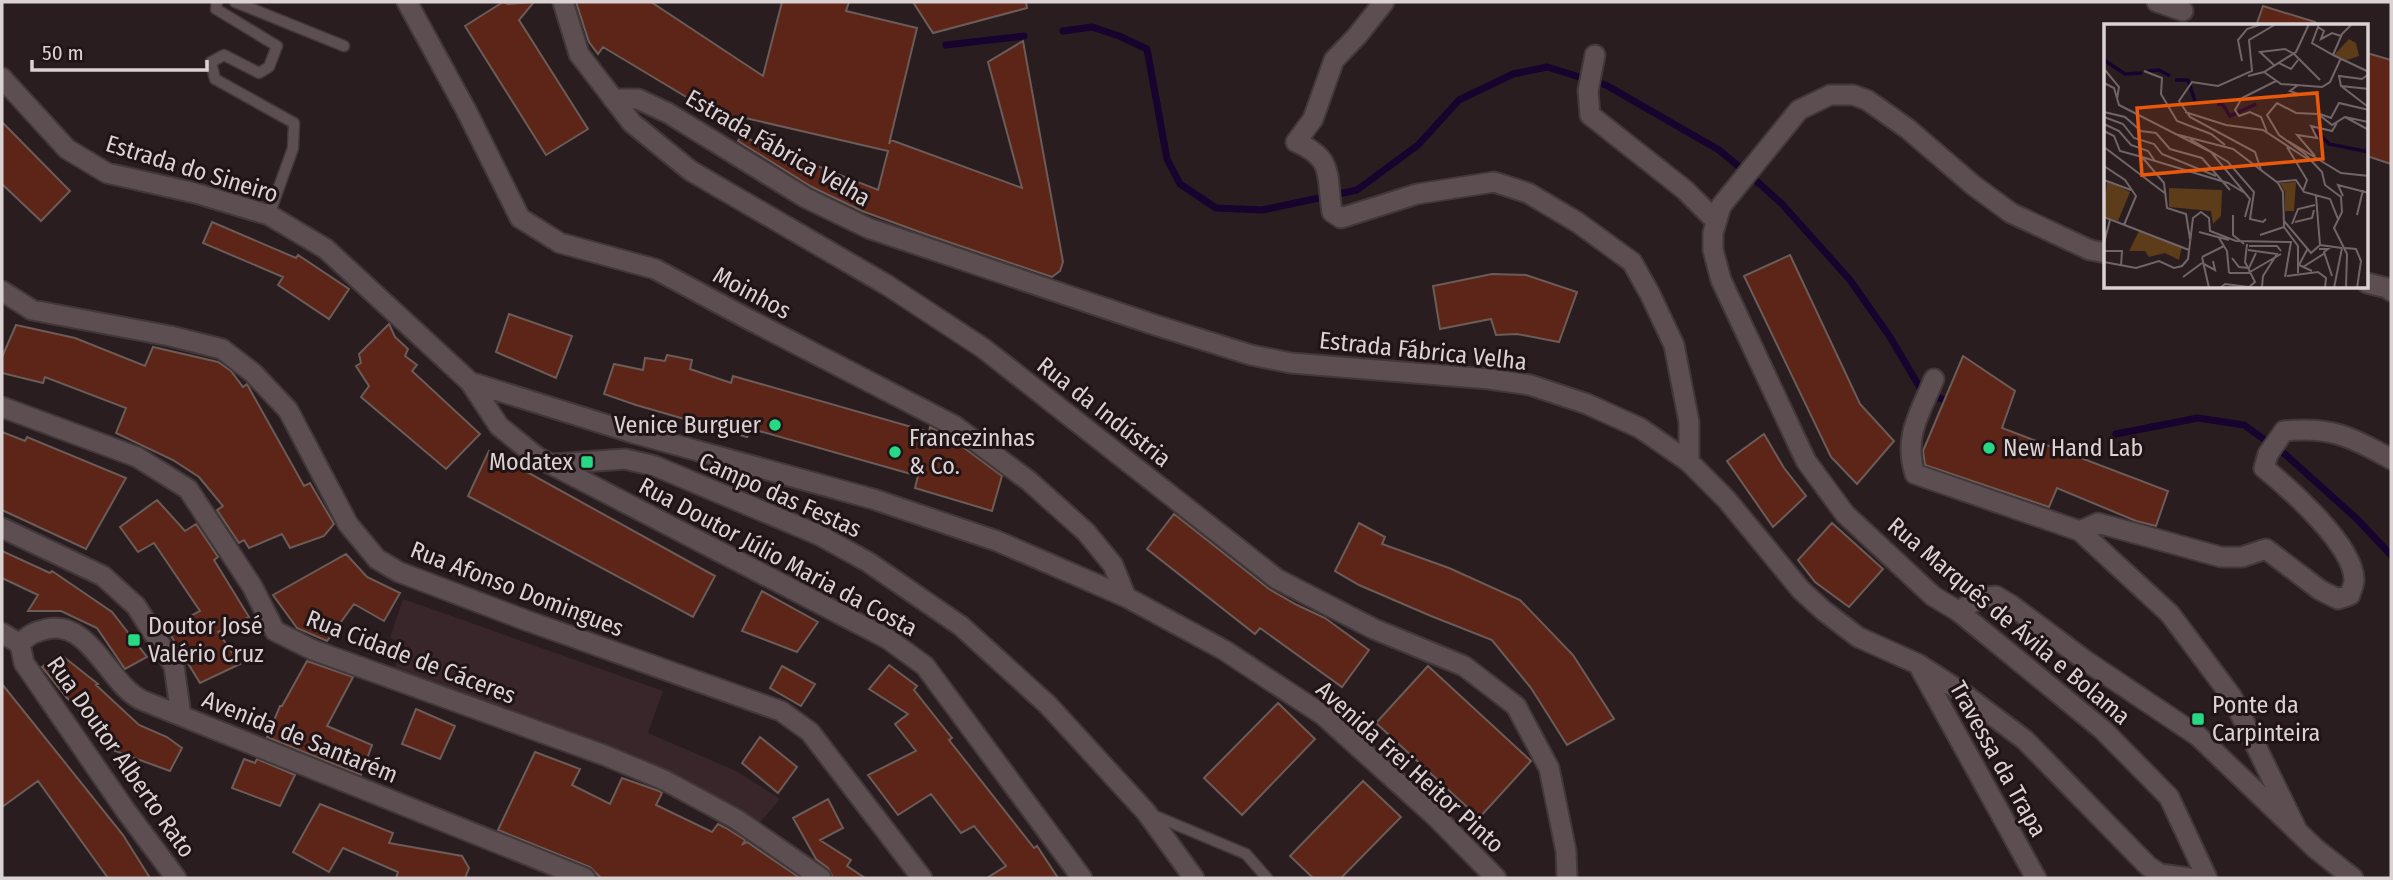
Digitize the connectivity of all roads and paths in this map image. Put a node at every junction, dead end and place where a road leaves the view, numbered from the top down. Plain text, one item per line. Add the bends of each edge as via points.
1 (217, 2) edge
2 (236, 2) edge
3 (407, 2) edge
4 (563, 2) edge
5 (1384, 2) edge
6 (2157, 2) edge
7 (2183, 11) dead end
8 (344, 46) dead end
9 (1595, 55) dead end
10 (2, 78) edge
11 (613, 99) junction
12 (1719, 214) junction
13 (269, 215) junction
14 (2104, 253) edge
15 (2368, 283) edge
16 (2390, 288) edge
17 (2, 291) edge
18 (1934, 379) dead end
19 (470, 382) junction
20 (2, 407) edge
21 (2391, 459) edge
22 (1689, 462) junction
23 (552, 464) junction
24 (2, 528) edge
25 (2080, 531) junction
26 (1126, 597) junction
27 (1958, 611) junction
28 (2, 633) edge
29 (20, 643) junction
30 (1918, 664) junction
31 (181, 716) junction
32 (1146, 812) junction
33 (2297, 830) junction
34 (176, 878) edge
35 (585, 878) edge
36 (821, 878) edge
37 (922, 878) edge
38 (1082, 878) edge
39 (1194, 878) edge
40 (1267, 878) edge
41 (1496, 878) edge
42 (1567, 878) edge
43 (2036, 878) edge
44 (2189, 878) edge
45 (2207, 878) edge
46 (2353, 878) edge

1 - 13 lane via 216,9 277,46 269,67 259,73 224,55 211,62 215,79 295,123 293,148
2 - 8 lane
3 - 26 street, Moinhos via 520,218 560,243 655,268 955,426 1029,481 1086,532 1112,565
4 - 11 street, Rua da Indústria via 579,54
5 - 22 street via 1334,60 1313,119 1297,142 1315,150 1328,168 1332,212 1341,218 1417,194 1494,182 1528,193 1577,222 1632,262 1665,325 1674,345 1689,422
6 - 7 street
9 - 12 street via 1588,91 1590,115
10 - 13 street, Estrada do Sineiro via 67,149 107,173
11 - 22 street, Estrada Fábrica Velha via 638,99 668,113 806,198 868,228 1155,325 1292,363 1530,385 1640,428
11 - 42 street, Rua da Indústria via 632,123 691,171 887,285 983,348 1277,579 1374,629 1464,666 1516,706 1549,768
12 - 14 street via 1799,110 1830,95 1853,95 1908,129 2011,213
12 - 27 street, Rua Marquês de Ávila e Bolama via 1713,250 1721,280 1806,461 1845,514 1933,596
13 - 19 street, Estrada do Sineiro via 326,249
15 - 16 street
17 - 37 street, Rua Afonso Domingues via 32,310 222,349 288,410 348,524 377,559 399,572 524,620 781,711 810,733
18 - 25 street via 1911,435 1910,457 1916,474
19 - 23 street, Rua Doutor Júlio Maria da Costa via 499,426
19 - 26 street, Avenida Frei Heitor Pinto via 633,433 873,499 997,541
20 - 36 street, Rua Cidade de Cáceres via 136,457 188,489 252,586 275,631 313,650 664,780 736,819
21 - 25 street via 2351,437 2308,429 2284,431 2268,454 2264,468 2292,491 2344,549 2355,579 2350,595 2338,599 2266,549 2242,557 2221,557 2098,523
22 - 30 street, Estrada Fábrica Velha via 1824,611 1858,637
23 - 32 street, Campo das Festas via 625,459 655,466 819,535 868,562 961,626 1048,705
23 - 38 street, Rua Doutor Júlio Maria da Costa via 876,633 925,666
24 - 31 street via 103,576 136,606 174,666
25 - 33 street via 2170,614 2232,697
26 - 41 street, Avenida Frei Heitor Pinto via 1224,650 1324,715
27 - 33 street via 1981,598 1996,596 2011,605 2198,736
27 - 45 street, Rua Marquês de Ávila e Bolama via 2103,730 2169,797
28 - 29 street, Rua Doutor Alberto Rato
29 - 31 street, Avenida de Santarém via 31,632 70,629 135,698
29 - 34 street, Rua Doutor Alberto Rato via 24,663
30 - 43 street, Travessa da Trapa
30 - 44 street, Estrada Fábrica Velha via 2025,740 2148,866 2160,874
31 - 35 street, Avenida de Santarém
32 - 39 street, Campo das Festas
32 - 40 lane via 1245,854
33 - 46 street

